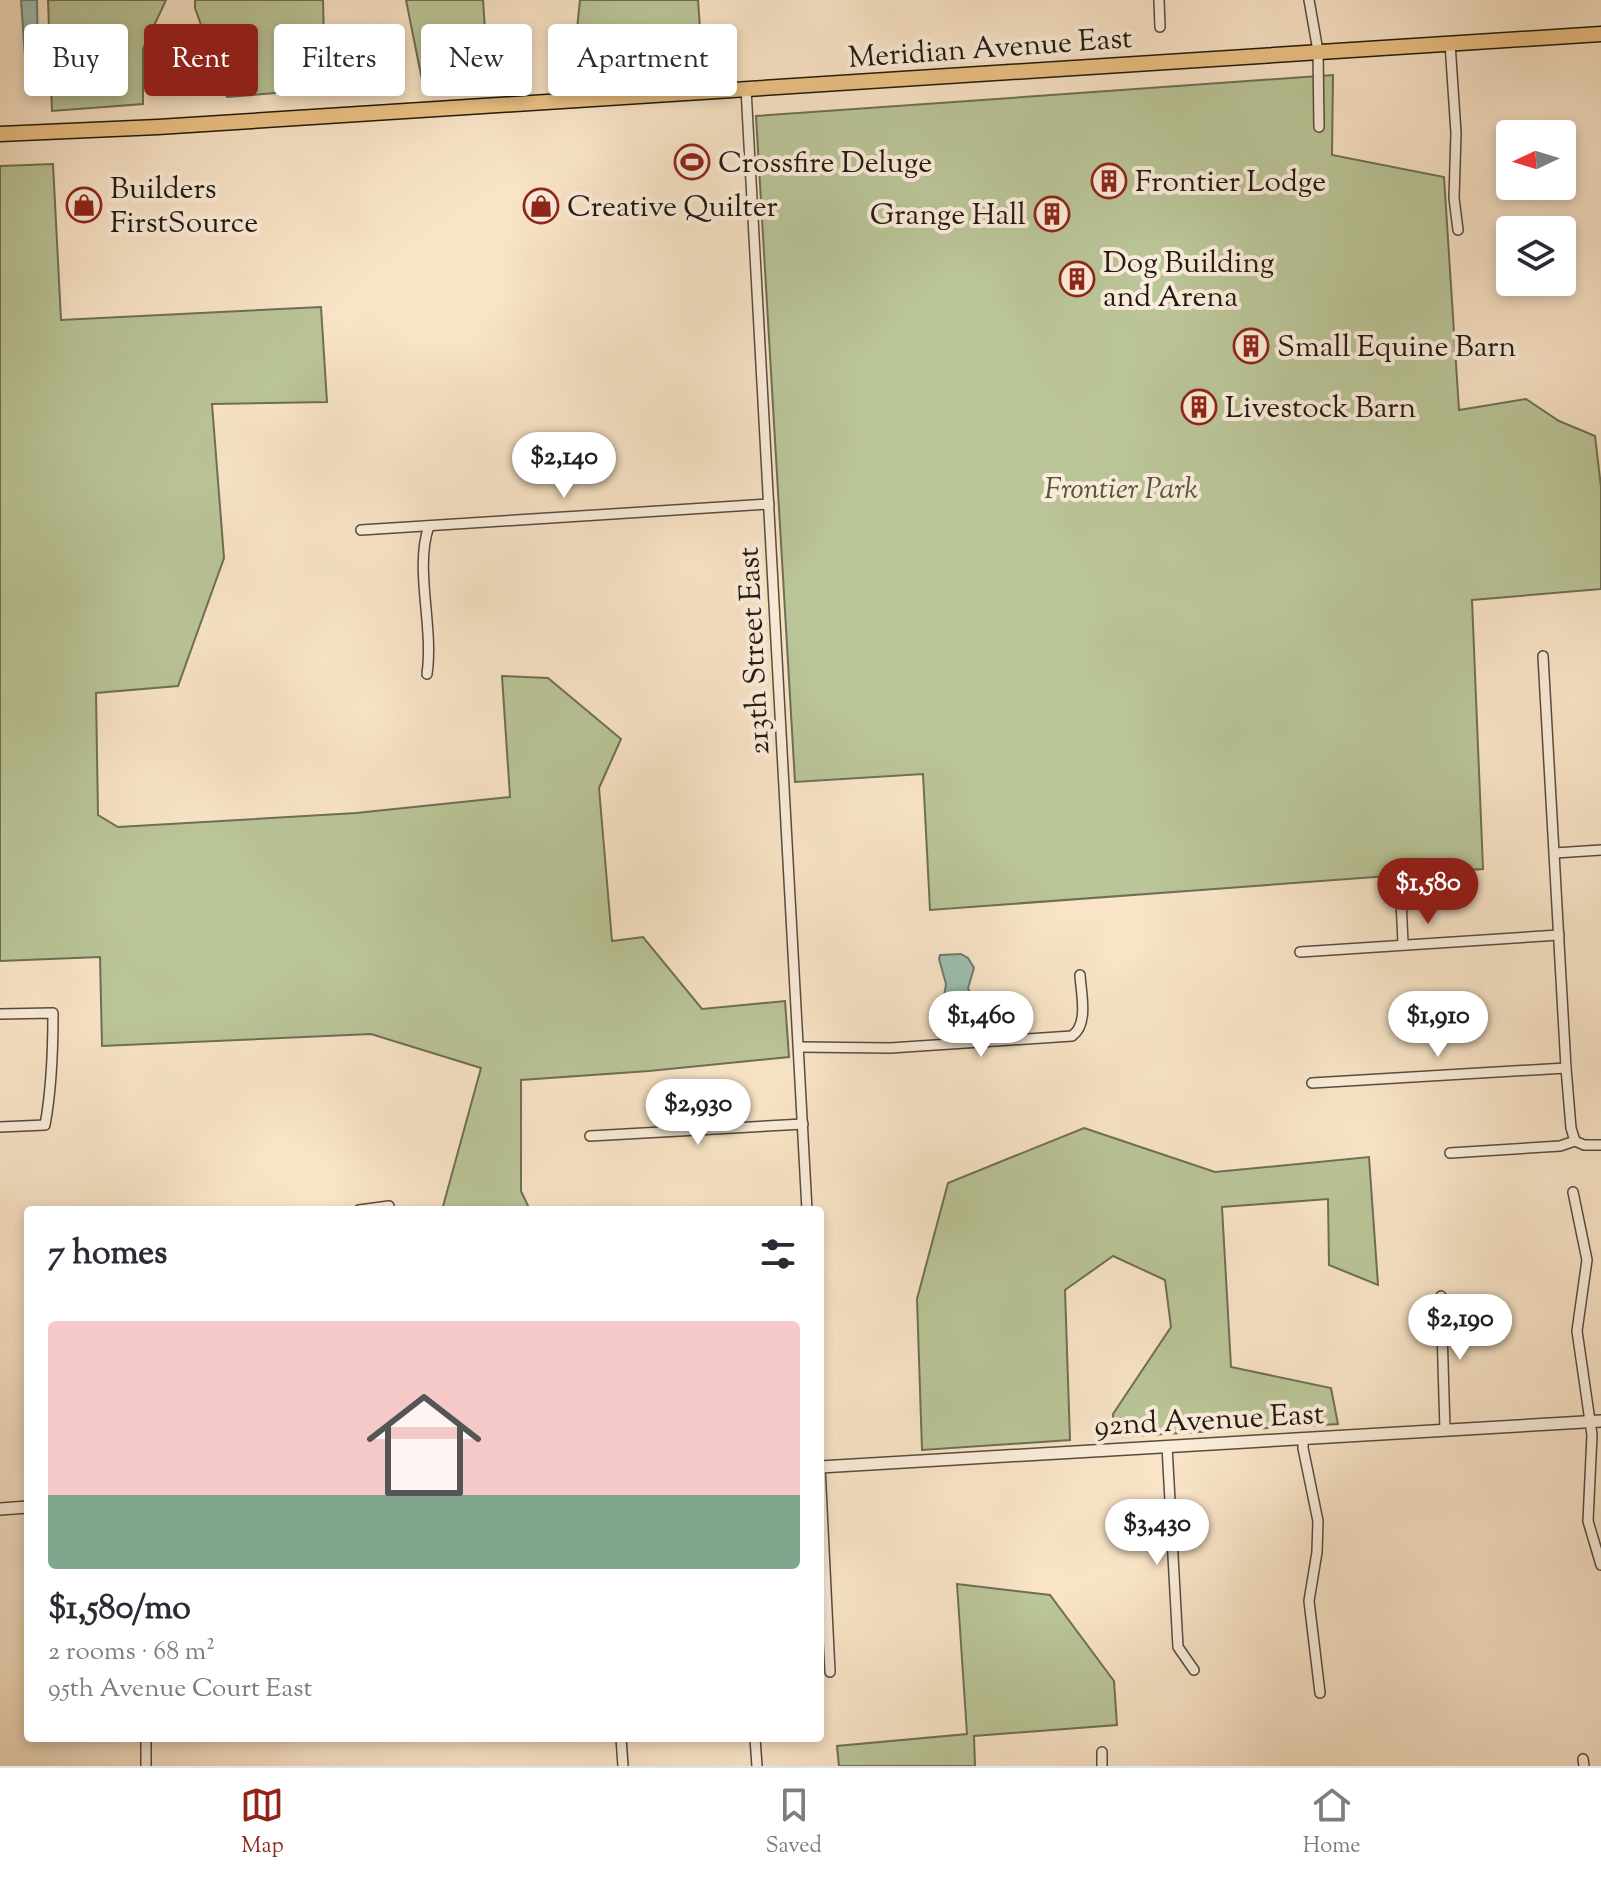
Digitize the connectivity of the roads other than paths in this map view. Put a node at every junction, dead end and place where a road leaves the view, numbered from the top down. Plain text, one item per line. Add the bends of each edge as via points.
1 (1159, 0) edge
2 (1309, 0) edge
3 (1160, 27) dead end
4 (1601, 34) edge
5 (1450, 43) junction
6 (1318, 51) junction
7 (746, 89) junction
8 (1319, 127) dead end
9 (0, 134) edge
10 (1458, 230) dead end
11 (769, 504) junction
12 (429, 526) junction
13 (361, 530) dead end
14 (1543, 656) dead end
15 (427, 674) dead end
16 (1601, 850) edge
17 (1555, 853) junction
18 (1400, 879) dead end
19 (1559, 935) junction
20 (1403, 943) junction
21 (1300, 952) dead end
22 (1080, 975) dead end
23 (0, 1014) edge
24 (799, 1047) junction
25 (1566, 1068) junction
26 (1312, 1083) dead end
27 (803, 1124) junction
28 (0, 1127) edge
29 (590, 1136) dead end
30 (1575, 1141) junction
31 (1601, 1145) edge
32 (1450, 1153) dead end
33 (1573, 1192) dead end
34 (807, 1206) edge
35 (1441, 1296) dead end
36 (1595, 1421) edge
37 (1445, 1430) junction
38 (1303, 1438) junction
39 (1167, 1446) junction
40 (824, 1467) edge
41 (24, 1507) edge
42 (0, 1509) edge
43 (824, 1549) edge
44 (1601, 1565) edge
45 (1194, 1670) dead end
46 (830, 1672) dead end
47 (1320, 1693) dead end
48 (146, 1742) edge
49 (621, 1742) edge
50 (755, 1742) edge
51 (1102, 1752) dead end
52 (146, 1766) edge
53 (623, 1766) edge
54 (757, 1766) edge
55 (1102, 1766) edge

1 - 3 street
2 - 6 street
4 - 5 main road, Meridian Avenue East
5 - 6 main road, Meridian Avenue East
5 - 10 street
6 - 7 main road, Meridian Avenue East
6 - 8 street
7 - 9 main road, Meridian Avenue East
7 - 11 street, 213th Street East
11 - 12 street
11 - 24 street, 213th Street East
12 - 13 street
12 - 15 street via 423,557 431,651
14 - 17 street
16 - 17 street
17 - 19 street
18 - 20 street
19 - 20 street
19 - 25 street
20 - 21 street
22 - 24 street via 1082,1022 1072,1036 890,1048
23 - 28 street via 53,1013 52,1084 45,1125
24 - 27 street, 213th Street East
25 - 26 street
25 - 30 street
27 - 29 street
27 - 34 street, 213th Street East
30 - 31 street
30 - 32 street
33 - 36 street via 1587,1260 1577,1331
35 - 37 street
36 - 37 street, 92nd Avenue East
36 - 44 street via 1588,1521
37 - 38 street, 92nd Avenue East
38 - 39 street, 92nd Avenue East
38 - 47 street via 1318,1521 1309,1601
39 - 40 street, 92nd Avenue East
39 - 45 street via 1178,1647
41 - 42 street
43 - 46 street
48 - 52 street
49 - 53 street
50 - 54 street
51 - 55 street

